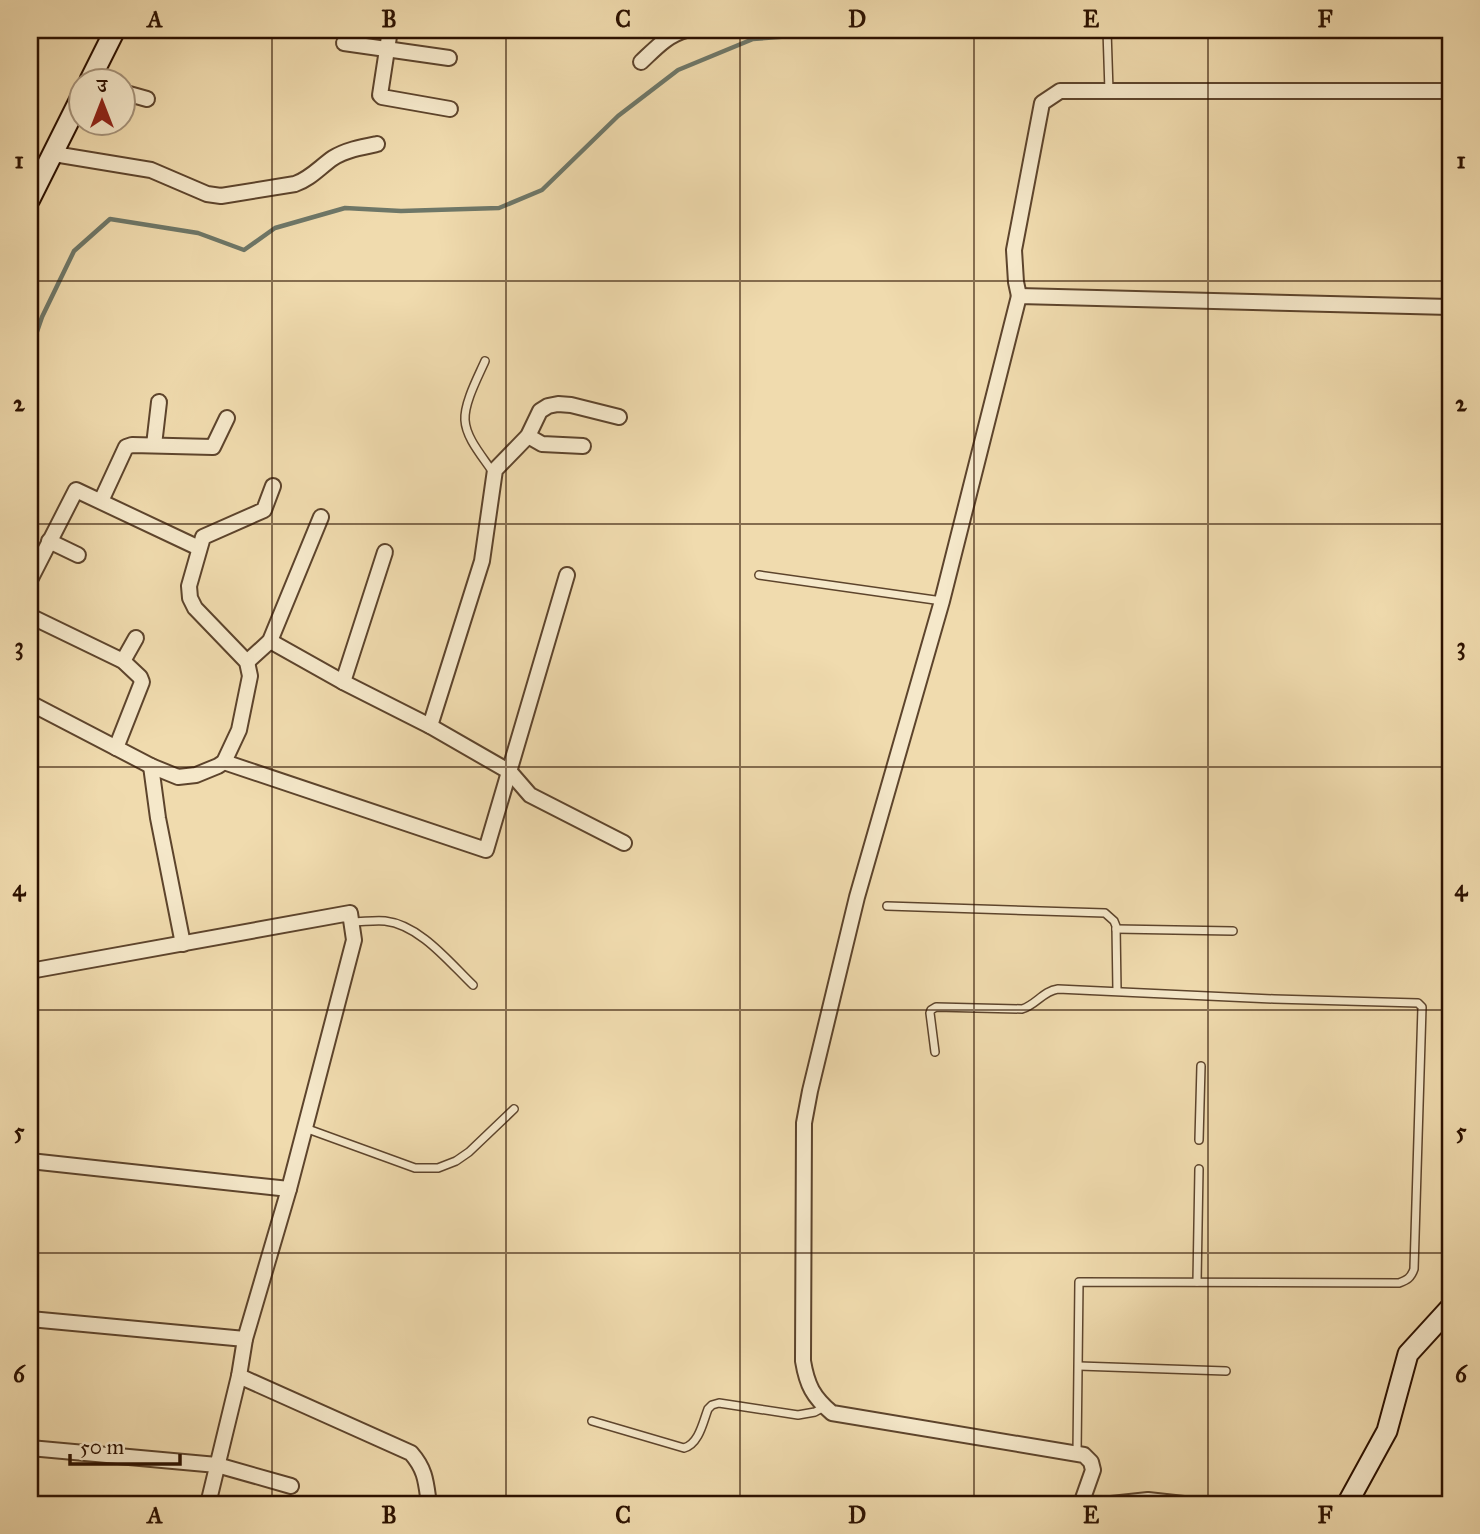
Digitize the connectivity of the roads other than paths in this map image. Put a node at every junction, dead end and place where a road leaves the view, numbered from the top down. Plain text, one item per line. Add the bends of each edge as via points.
1 (115, 30) edge
2 (390, 30) edge
3 (686, 30) edge
4 (1107, 30) edge
5 (344, 43) dead end
6 (387, 49) junction
7 (449, 58) dead end
8 (641, 62) dead end
9 (97, 66) edge
10 (1109, 91) junction
11 (1450, 92) edge
12 (136, 96) edge
13 (147, 99) dead end
14 (450, 109) dead end
15 (66, 129) edge
16 (377, 144) dead end
17 (54, 154) junction
18 (30, 199) edge
19 (1019, 296) junction
20 (1450, 307) edge
21 (485, 361) dead end
22 (159, 401) dead end
23 (619, 417) dead end
24 (226, 418) dead end
25 (528, 436) junction
26 (154, 446) junction
27 (583, 446) dead end
28 (494, 475) junction
29 (272, 486) dead end
30 (101, 501) junction
31 (321, 517) dead end
32 (49, 541) junction
33 (199, 548) junction
34 (384, 552) dead end
35 (78, 555) dead end
36 (31, 574) edge
37 (567, 575) dead end
38 (759, 575) dead end
39 (942, 601) junction
40 (30, 616) edge
41 (136, 638) dead end
42 (270, 641) junction
43 (123, 661) junction
44 (247, 662) junction
45 (342, 682) junction
46 (30, 703) edge
47 (430, 726) junction
48 (116, 748) junction
49 (225, 762) junction
50 (151, 766) junction
51 (510, 772) junction
52 (624, 843) dead end
53 (887, 906) dead end
54 (352, 922) junction
55 (1115, 929) junction
56 (1233, 931) dead end
57 (183, 944) junction
58 (30, 971) edge
59 (473, 985) dead end
60 (1117, 992) junction
61 (935, 1052) dead end
62 (1201, 1066) dead end
63 (514, 1110) dead end
64 (305, 1128) junction
65 (1199, 1140) dead end
66 (30, 1161) edge
67 (1199, 1169) dead end
68 (289, 1189) junction
69 (1197, 1282) junction
70 (1450, 1308) edge
71 (30, 1319) edge
72 (245, 1339) junction
73 (1079, 1366) junction
74 (1226, 1371) dead end
75 (239, 1376) junction
76 (824, 1407) junction
77 (592, 1421) dead end
78 (30, 1448) edge
79 (1077, 1453) junction
80 (217, 1465) junction
81 (291, 1486) dead end
82 (208, 1504) edge
83 (429, 1504) edge
84 (1081, 1504) edge
85 (1111, 1504) edge
86 (1184, 1504) edge
87 (1347, 1504) edge

1 - 9 street
2 - 6 street
3 - 8 street via 664,40
4 - 10 lane
5 - 6 street
6 - 7 street
6 - 14 street via 382,97
10 - 11 street
10 - 19 street via 1060,90 1042,103 1014,250
12 - 13 street
15 - 17 street
16 - 17 street via 349,150 295,184 221,196 197,191 151,170
17 - 18 street
19 - 20 street
19 - 39 street
21 - 28 lane via 465,422
22 - 26 street
23 - 25 street via 571,405 548,406 540,411
24 - 26 street via 213,447
25 - 27 street via 542,444
25 - 28 street
26 - 30 street via 126,447
28 - 47 street via 482,561
29 - 33 street via 264,510 203,537
30 - 32 street via 76,490
30 - 33 street
31 - 42 street
32 - 35 street
32 - 36 street
33 - 44 street via 190,598
34 - 45 street
37 - 51 street
38 - 39 lane
39 - 76 street via 857,897 804,1123 803,1361 812,1393
40 - 43 street
41 - 43 street
42 - 44 street
42 - 45 street
43 - 48 street via 142,682
44 - 49 street via 250,676 239,730
45 - 47 street
46 - 48 street
47 - 51 street
48 - 50 street
49 - 50 street via 197,775 178,777
49 - 51 street via 486,849
50 - 57 street
51 - 52 street via 530,795
53 - 55 lane via 1105,913
54 - 57 street via 350,913
54 - 59 lane via 386,921 405,927 422,936
54 - 64 street via 354,940
55 - 56 lane
55 - 60 lane
57 - 58 street
60 - 61 lane via 1058,989 1022,1009 936,1007 930,1013
60 - 69 lane via 1418,1003 1422,1007 1412,1276 1399,1283
62 - 65 lane
63 - 64 lane via 469,1152 438,1168 415,1168
64 - 68 street
66 - 68 street
67 - 69 lane
68 - 72 street
69 - 73 lane via 1079,1282
70 - 87 street via 1408,1354 1387,1432
71 - 72 street
72 - 75 street
73 - 74 lane
73 - 79 lane
75 - 80 street
75 - 83 street via 411,1453 423,1470
76 - 77 lane via 797,1415 712,1405 695,1442 684,1448
76 - 79 street via 832,1413
78 - 80 street
79 - 84 street via 1091,1462 1093,1470
80 - 81 street
80 - 82 street
85 - 86 street via 1148,1500

